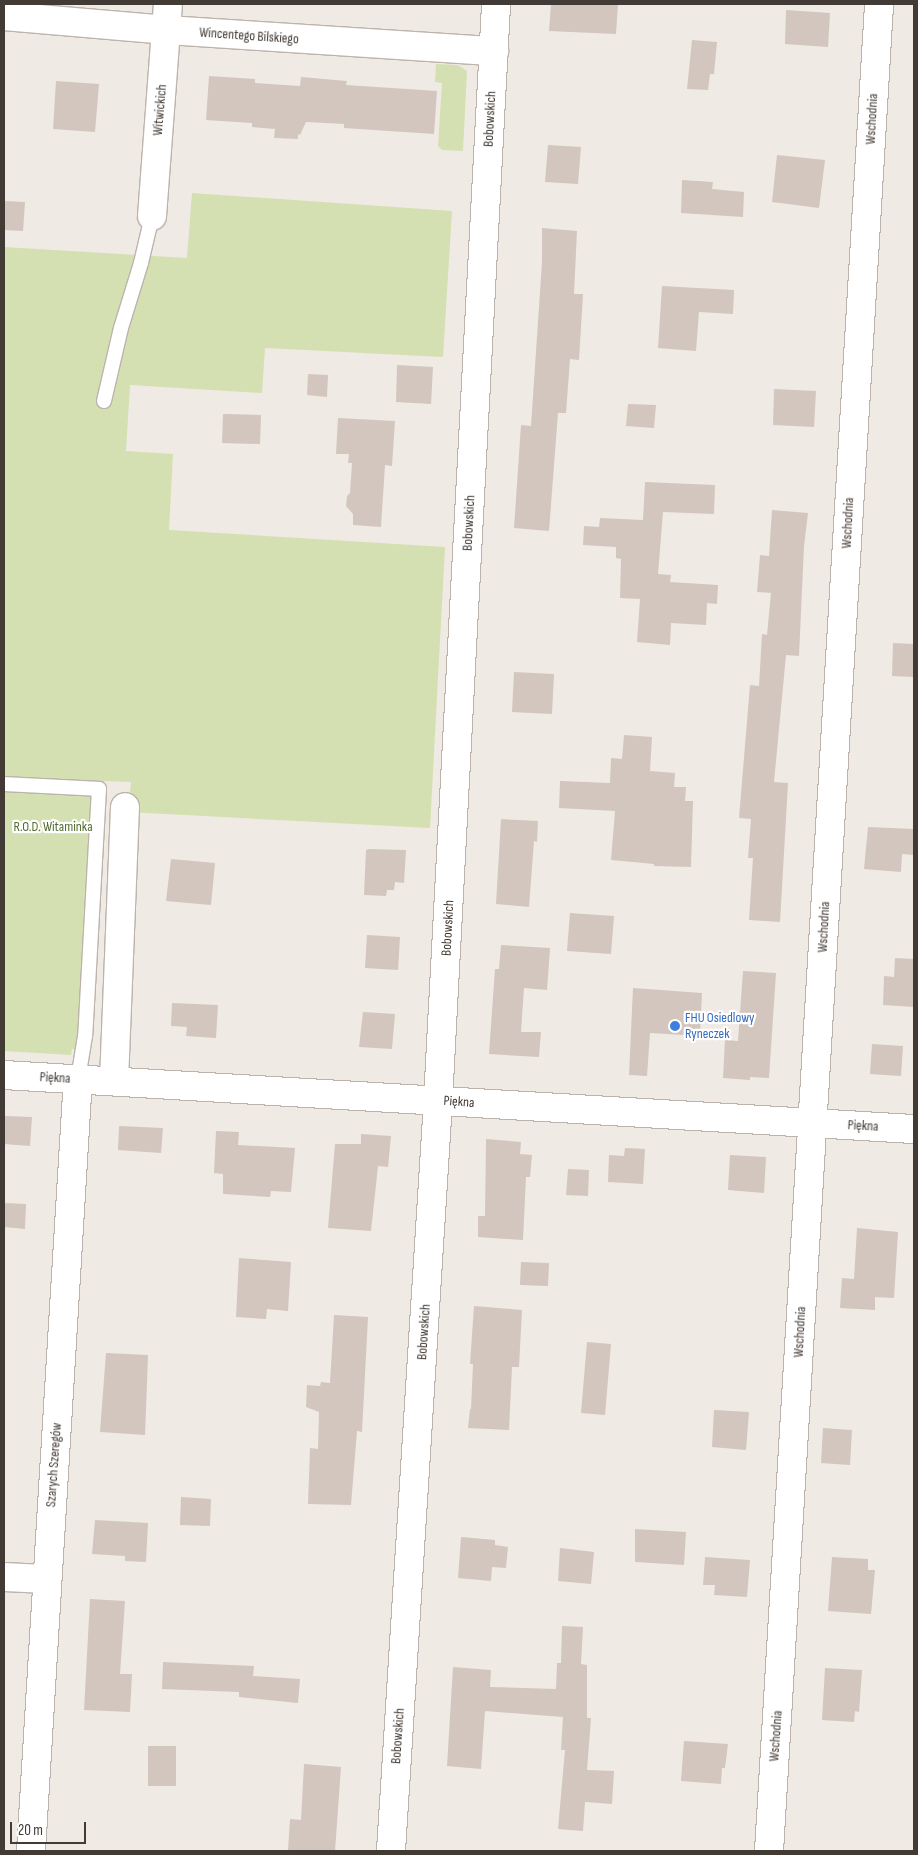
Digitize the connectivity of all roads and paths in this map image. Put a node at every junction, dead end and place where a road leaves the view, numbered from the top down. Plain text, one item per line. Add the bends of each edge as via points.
1 (496, 4) edge
2 (879, 4) edge
3 (4, 16) edge
4 (168, 17) edge
5 (494, 51) junction
6 (152, 216) joint
7 (104, 401) dead end
8 (4, 784) edge
9 (125, 807) dead end
10 (4, 1075) edge
11 (78, 1079) junction
12 (114, 1081) junction
13 (438, 1100) junction
14 (813, 1123) junction
15 (914, 1129) edge
16 (4, 1577) edge
17 (47, 1579) junction
18 (31, 1851) edge
19 (391, 1851) edge
20 (769, 1851) edge

1 - 5 street, Bobowskich
2 - 14 street, Wschodnia
3 - 4 street, Wincentego Bilskiego
4 - 5 street, Wincentego Bilskiego
4 - 6 street, Witwickich
5 - 13 street, Bobowskich
6 - 7 lane
8 - 11 lane via 99,789 84,1036
9 - 12 street
10 - 11 street, Piękna
11 - 12 street, Piękna
11 - 17 street, Szarych Szeregów
12 - 13 street, Piękna
13 - 14 street, Piękna
13 - 19 street, Bobowskich
14 - 15 street, Piękna
14 - 20 street, Wschodnia
16 - 17 street
17 - 18 street, Szarych Szeregów

